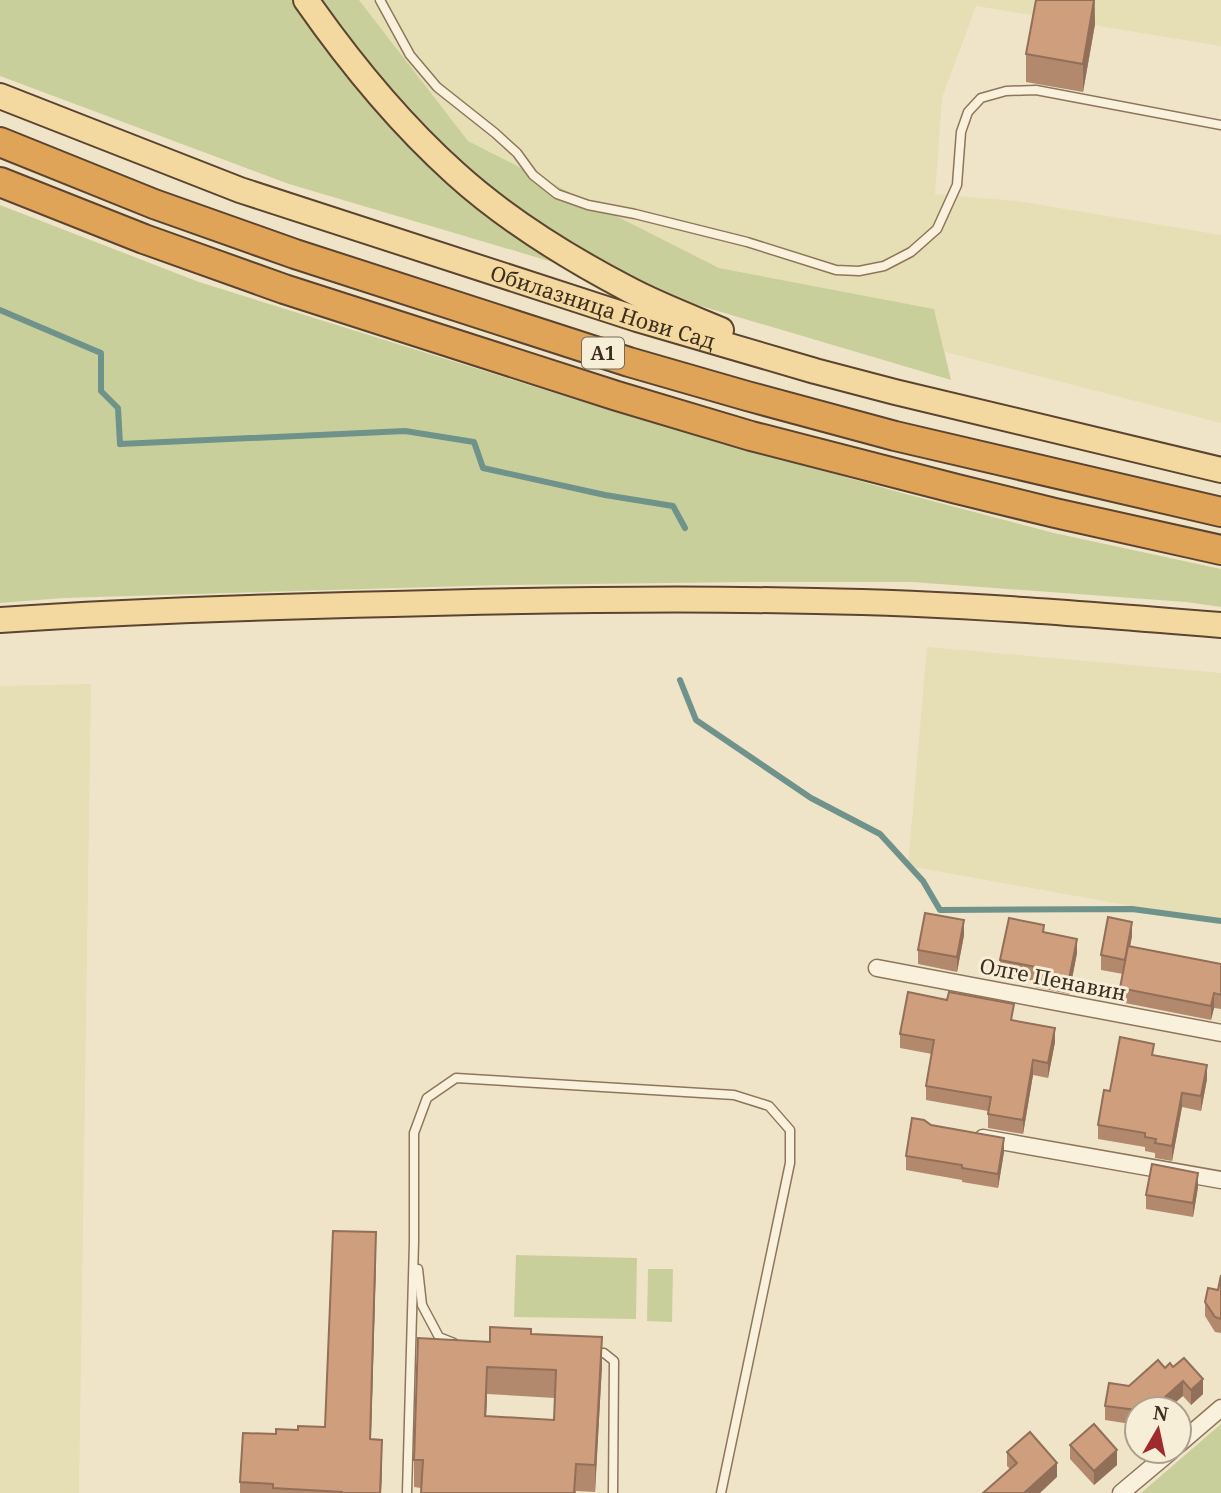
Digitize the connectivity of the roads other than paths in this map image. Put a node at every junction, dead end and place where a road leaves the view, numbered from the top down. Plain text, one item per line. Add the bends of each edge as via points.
1 (306, 0) edge
2 (380, 0) edge
3 (0, 96) edge
4 (1221, 125) edge
5 (0, 142) edge
6 (0, 182) edge
7 (815, 371) junction
8 (1221, 470) edge
9 (1221, 512) edge
10 (1221, 550) edge
11 (0, 620) edge
12 (1221, 625) edge
13 (877, 968) dead end
14 (1221, 1033) edge
15 (974, 1136) edge
16 (1221, 1180) edge
17 (414, 1242) junction
18 (463, 1347) edge
19 (578, 1352) edge
20 (1221, 1408) edge
21 (1193, 1432) edge
22 (1154, 1465) edge
23 (407, 1493) edge
24 (613, 1493) edge
25 (721, 1493) edge
26 (1121, 1493) edge

1 - 7 main road via 396,115 456,174 522,226 631,291
2 - 4 lane via 410,55 437,87 495,133 557,194 747,242 836,270 884,266 911,252 937,229 957,185 961,132 968,112 981,98 1037,90
3 - 7 main road, Обилазница Нови Сад via 253,195 636,320
5 - 9 highway, A1 via 295,254 629,362 895,436
6 - 10 highway, A1 via 271,284 617,396 957,489
7 - 8 main road, Обилазница Нови Сад
11 - 12 main road via 216,608 580,600 920,605
13 - 14 street, Олге Пенавин
15 - 16 street
17 - 18 lane via 422,1304 439,1337
17 - 23 lane
17 - 25 lane via 414,1133 427,1098 456,1078 734,1095 769,1106 790,1130 790,1163
19 - 24 lane via 604,1353 614,1361
20 - 21 street
22 - 26 street

